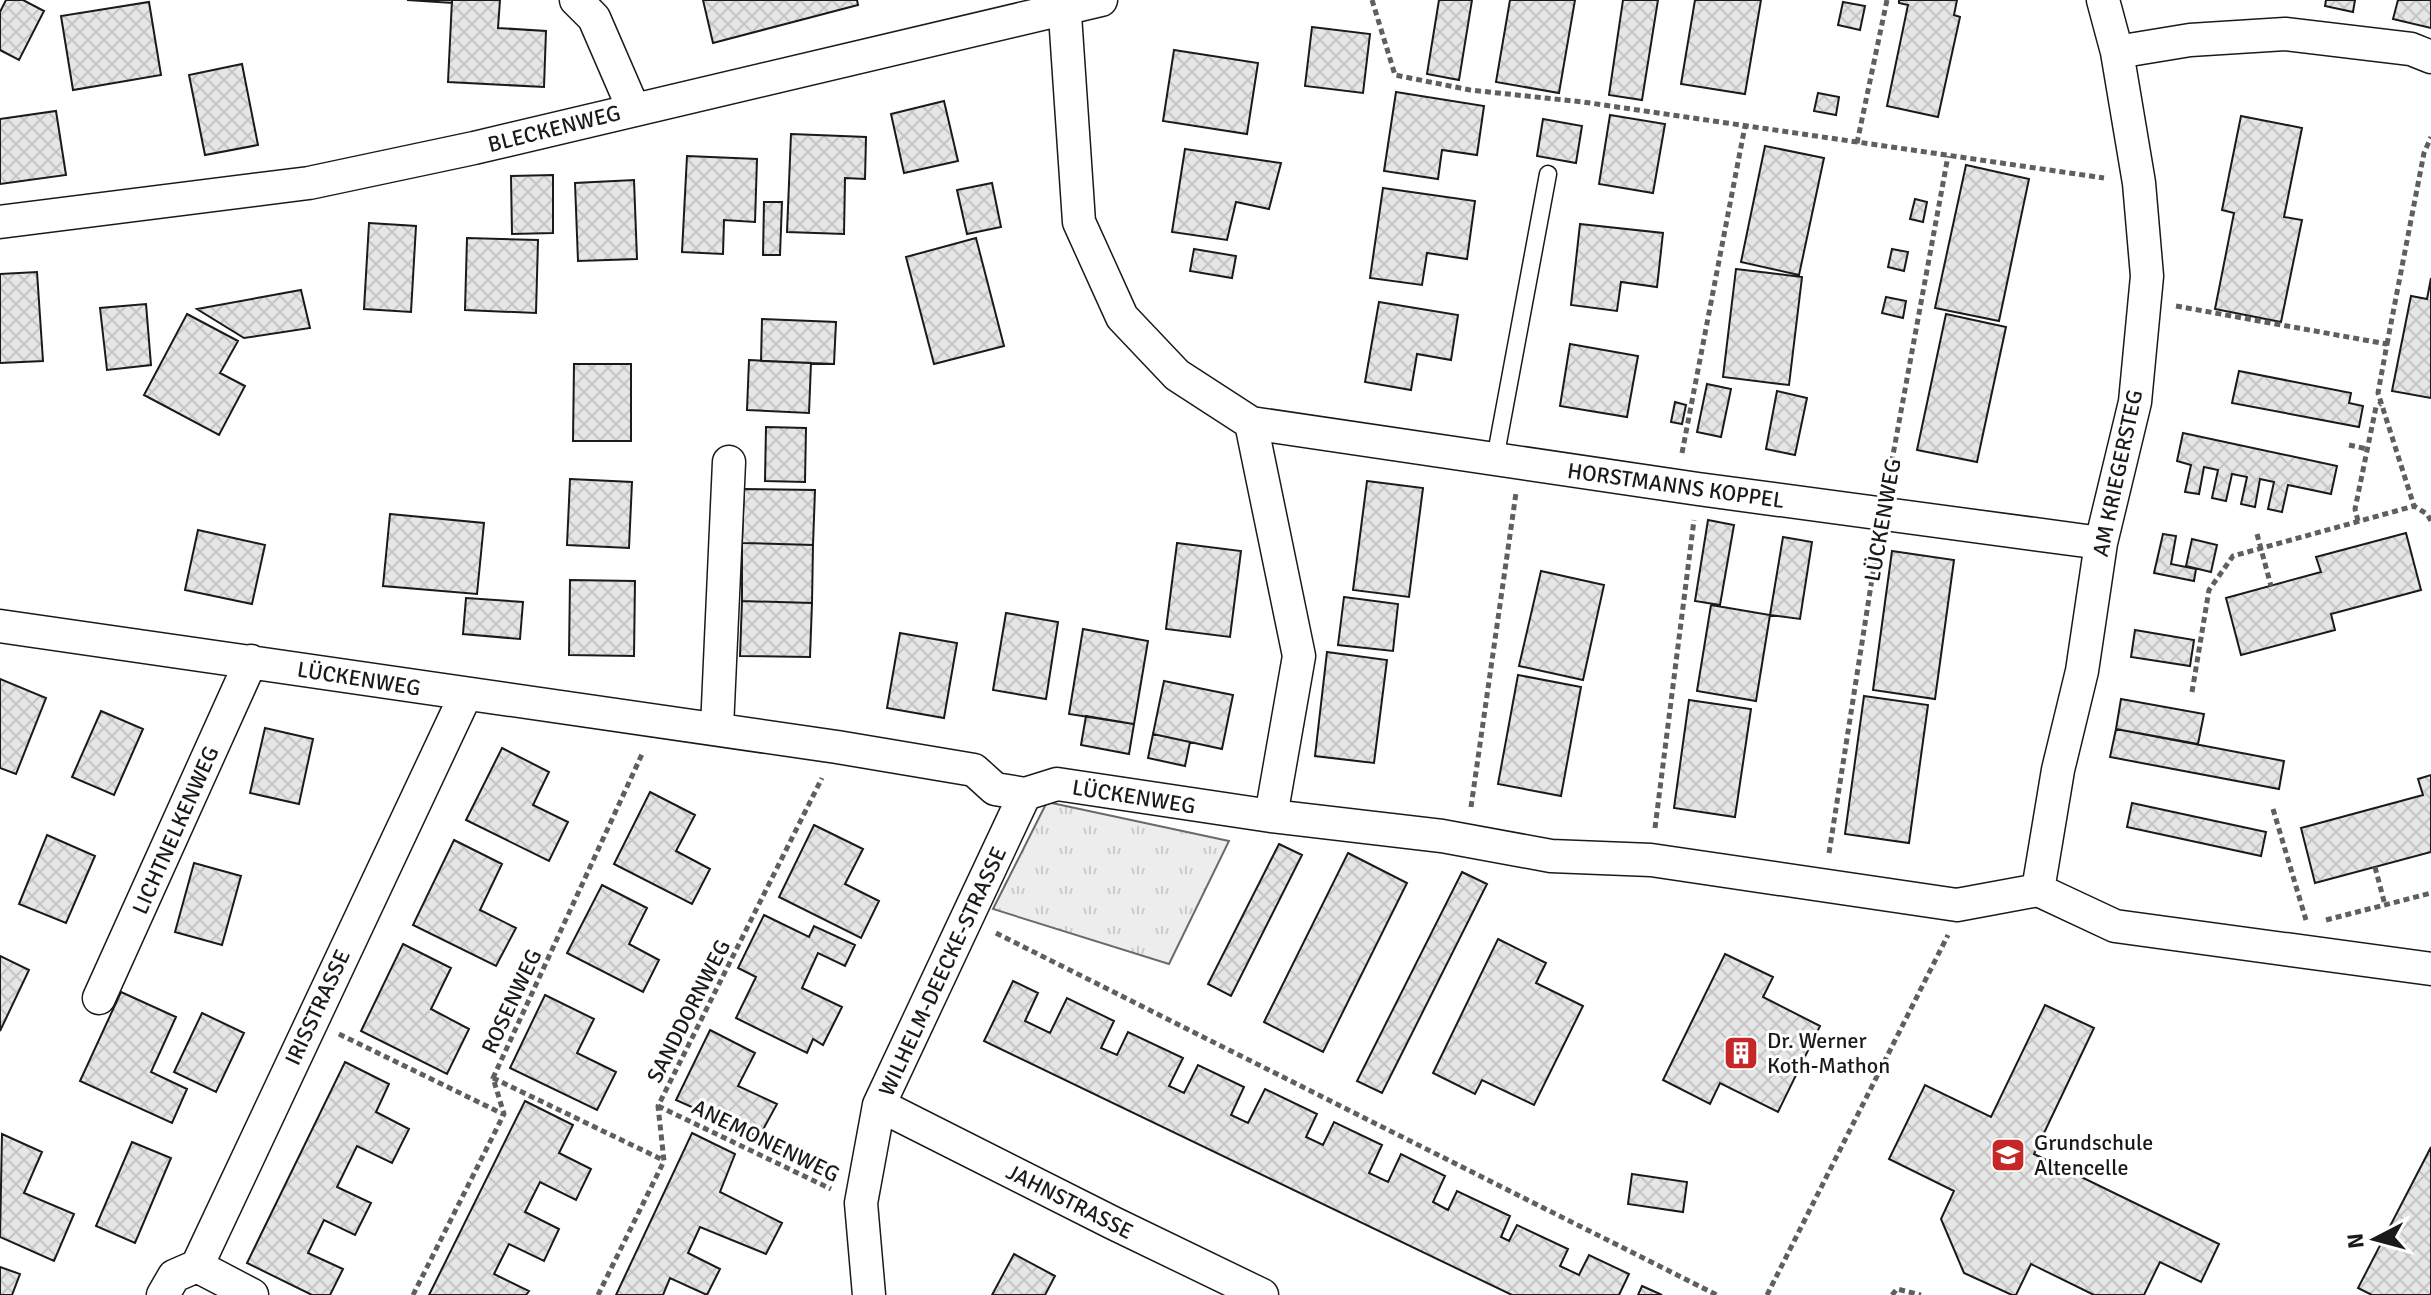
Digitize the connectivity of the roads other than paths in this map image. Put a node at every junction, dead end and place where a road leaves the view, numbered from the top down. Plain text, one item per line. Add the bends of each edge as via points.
1 (576, 0) edge
2 (1101, 0) edge
3 (2103, 0) edge
4 (1064, 4) edge
5 (2117, 52) junction
6 (2431, 57) edge
7 (633, 108) junction
8 (1548, 174) dead end
9 (0, 222) edge
10 (1251, 423) junction
11 (1508, 461) junction
12 (729, 462) dead end
13 (2101, 543) junction
14 (0, 626) edge
15 (251, 661) junction
16 (466, 694) junction
17 (717, 728) junction
18 (1025, 794) junction
19 (1271, 816) junction
20 (2038, 890) junction
21 (2431, 969) edge
22 (99, 998) dead end
23 (879, 1105) junction
24 (197, 1266) junction
25 (163, 1295) edge
26 (252, 1295) edge
27 (869, 1295) edge
28 (1262, 1295) edge

1 - 7 street via 594,18
2 - 4 street, BLECKENWEG
3 - 5 street, AM KRIEGERSTEG
4 - 7 street, BLECKENWEG
4 - 10 street, HORSTMANNS KOPPEL via 1079,222 1122,317 1177,375
5 - 6 street via 2190,40 2285,34 2411,49
5 - 13 street, AM KRIEGERSTEG via 2139,183 2147,276 2135,402
7 - 9 street, BLECKENWEG via 309,183
8 - 11 lane
10 - 11 street, HORSTMANNS KOPPEL
10 - 19 street via 1299,656
11 - 13 street, HORSTMANNS KOPPEL
12 - 17 street
13 - 20 street, AM KRIEGERSTEG via 2082,671 2058,770
14 - 15 street, LÜCKENWEG
15 - 16 street, LÜCKENWEG
15 - 22 street, LICHTNELKENWEG
16 - 17 street, LÜCKENWEG
16 - 24 street, IRISSTRASSE
17 - 18 street, LÜCKENWEG via 974,770 995,789
18 - 19 street, LÜCKENWEG via 1057,784
18 - 23 street, WILHELM-DEECKE-STRASSE
19 - 20 street, LÜCKENWEG via 1551,856 1651,860 1957,905
20 - 21 street via 2115,926 2306,938
23 - 27 street, WILHELM-DEECKE-STRASSE via 861,1203
23 - 28 street, JAHNSTRASSE
24 - 25 street via 174,1276
24 - 26 street

